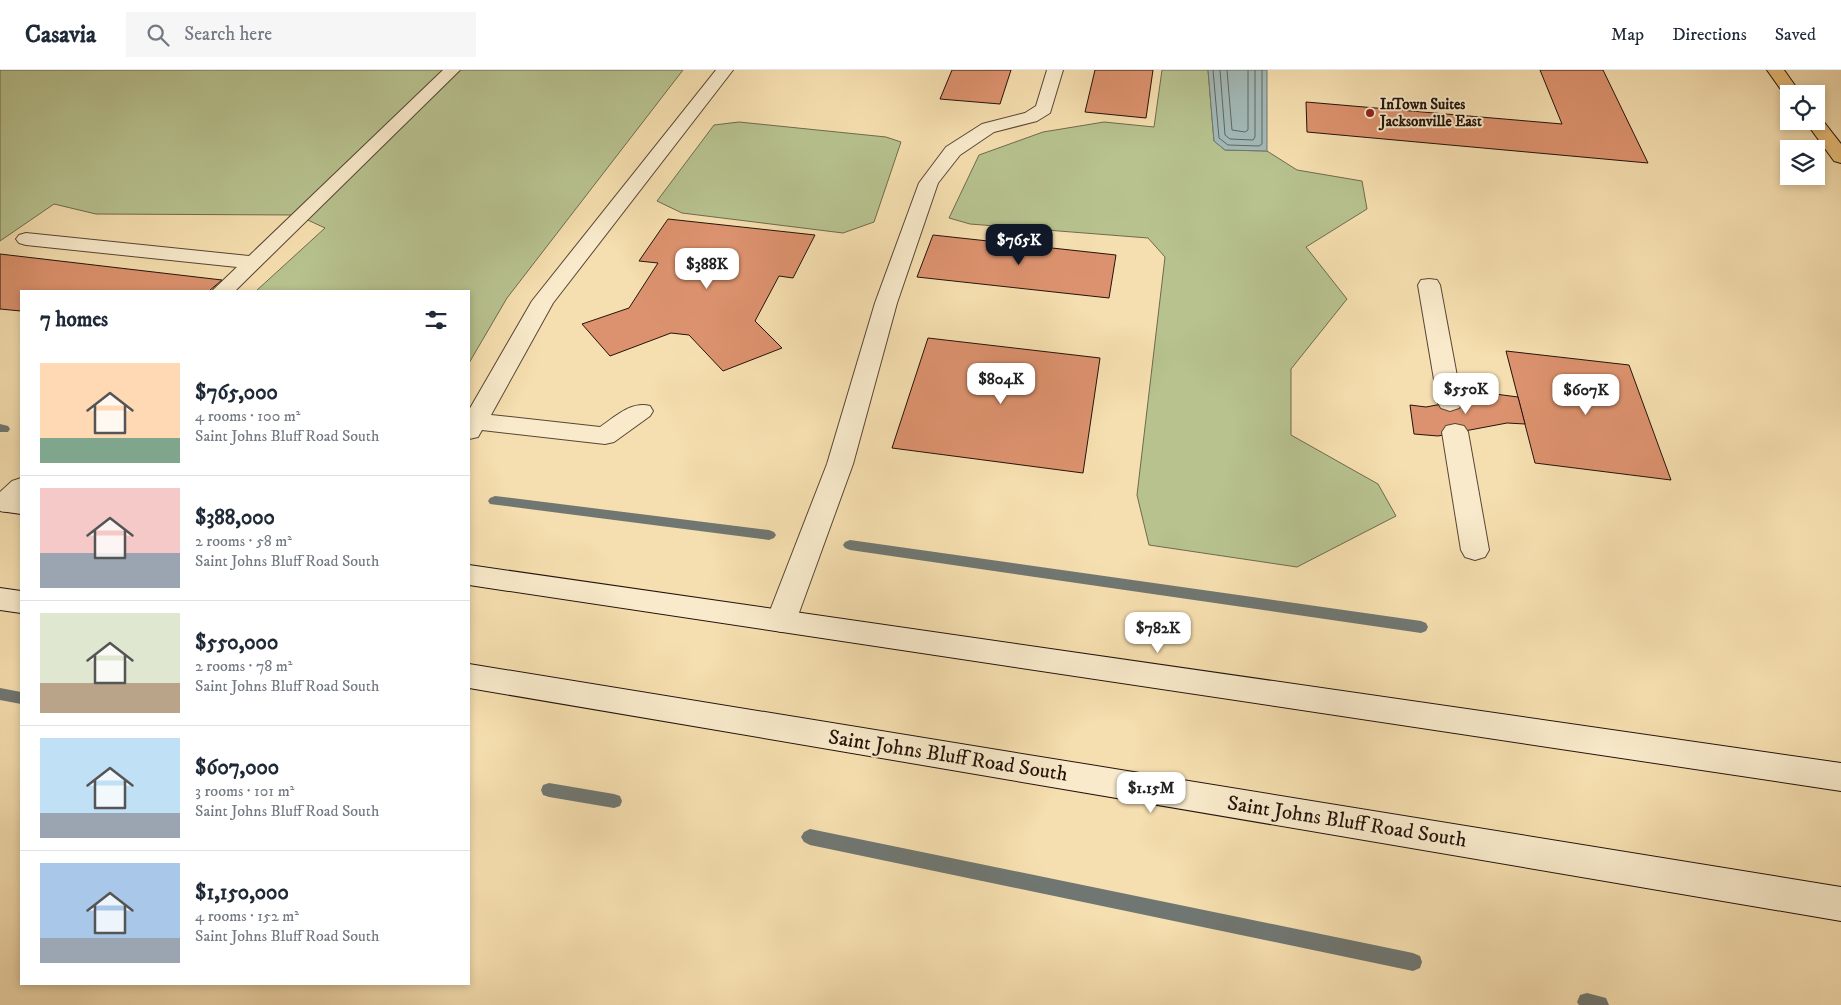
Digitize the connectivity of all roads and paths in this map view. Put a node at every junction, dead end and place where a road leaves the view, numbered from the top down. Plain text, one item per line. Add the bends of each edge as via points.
1 (452, 70) edge
2 (725, 70) edge
3 (1055, 70) edge
4 (1775, 70) edge
5 (1786, 85) edge
6 (1821, 130) edge
7 (1841, 157) edge
8 (26, 239) dead end
9 (254, 263) junction
10 (1429, 285) dead end
11 (224, 290) edge
12 (1450, 403) dead end
13 (641, 412) dead end
14 (472, 426) edge
15 (1455, 432) dead end
16 (1475, 550) dead end
17 (470, 575) edge
18 (0, 599) edge
19 (20, 602) edge
20 (781, 621) junction
21 (470, 676) edge
22 (1841, 777) edge
23 (1841, 904) edge

1 - 9 main road
2 - 14 main road via 543,302
3 - 20 main road via 1044,109 1031,117 988,128 953,151 929,183 886,303 840,464
4 - 5 highway
6 - 7 highway
8 - 9 main road
9 - 11 main road
10 - 12 main road
13 - 14 main road via 605,436
15 - 16 main road
17 - 20 main road
18 - 19 main road
20 - 22 main road
21 - 23 main road, Saint Johns Bluff Road South

